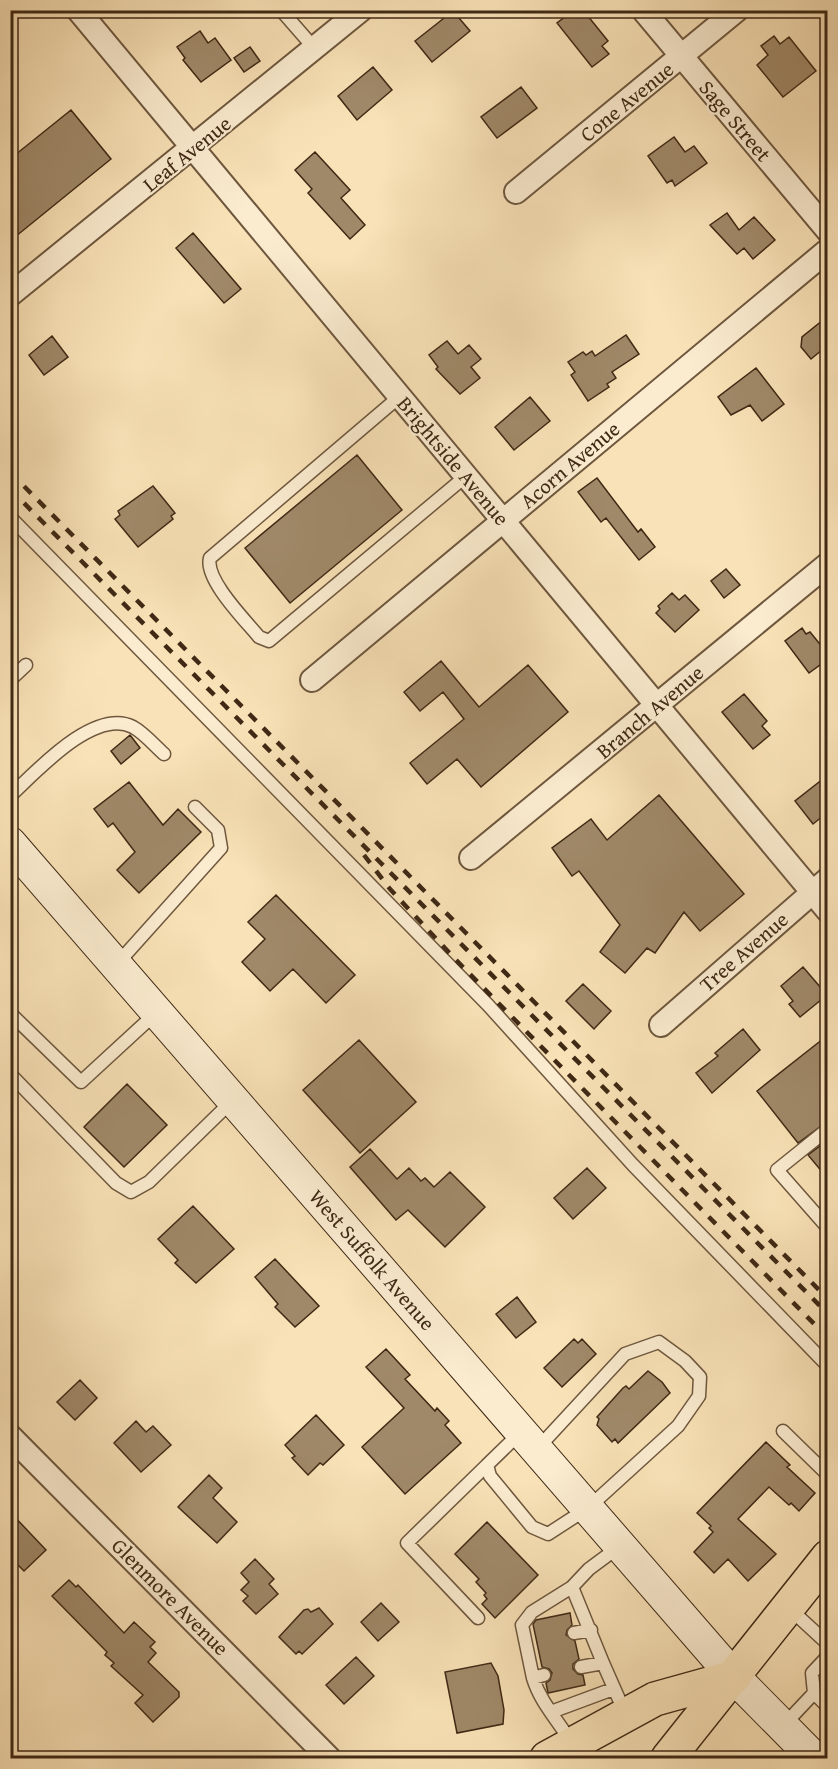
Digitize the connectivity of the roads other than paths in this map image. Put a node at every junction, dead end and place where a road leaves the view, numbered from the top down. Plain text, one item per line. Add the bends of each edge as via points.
1 (78, 10) edge
2 (281, 10) edge
3 (361, 10) edge
4 (643, 10) edge
5 (737, 10) edge
6 (315, 49) junction
7 (682, 57) junction
8 (194, 149) junction
9 (516, 192) dead end
10 (828, 231) edge
11 (828, 250) edge
12 (10, 295) edge
13 (399, 397) junction
14 (466, 476) junction
15 (10, 517) edge
16 (504, 521) junction
17 (828, 564) edge
18 (26, 665) dead end
19 (10, 680) edge
20 (312, 680) dead end
21 (656, 707) junction
22 (164, 754) dead end
23 (10, 796) edge
24 (195, 807) dead end
25 (10, 843) edge
26 (471, 858) dead end
27 (820, 886) edge
28 (828, 911) edge
29 (116, 965) junction
30 (157, 1012) junction
31 (10, 1013) edge
32 (661, 1026) dead end
33 (10, 1074) edge
34 (233, 1100) junction
35 (828, 1129) edge
36 (828, 1228) edge
37 (828, 1366) edge
38 (783, 1431) dead end
39 (10, 1436) edge
40 (529, 1440) junction
41 (487, 1465) junction
42 (828, 1475) edge
43 (588, 1508) junction
44 (620, 1545) junction
45 (828, 1557) edge
46 (572, 1587) junction
47 (788, 1607) junction
48 (478, 1618) dead end
49 (591, 1630) junction
50 (574, 1633) dead end
51 (828, 1644) edge
52 (828, 1656) edge
53 (603, 1663) junction
54 (581, 1667) dead end
55 (734, 1677) junction
56 (814, 1693) junction
57 (620, 1702) junction
58 (828, 1707) edge
59 (551, 1712) junction
60 (783, 1726) junction
61 (560, 1752) edge
62 (329, 1758) edge
63 (668, 1758) edge
64 (814, 1758) edge

1 - 8 street, Brightside Avenue
2 - 6 lane
3 - 6 street, Leaf Avenue
4 - 7 street, Sage Street
5 - 7 street, Cone Avenue
6 - 8 street, Leaf Avenue
7 - 9 street, Cone Avenue
7 - 10 street, Sage Street
8 - 12 street, Leaf Avenue
8 - 13 street, Brightside Avenue
11 - 16 street, Acorn Avenue
13 - 14 street, Brightside Avenue
13 - 14 lane via 210,558 208,565 214,581 259,637 269,641
14 - 16 street, Brightside Avenue
15 - 37 lane via 488,1005 633,1165
16 - 20 street, Acorn Avenue
16 - 21 street, Brightside Avenue
17 - 21 street, Branch Avenue
18 - 19 lane
21 - 26 street, Branch Avenue
21 - 27 street, Brightside Avenue
22 - 23 lane via 133,727 100,727 75,738
24 - 29 lane via 218,830 221,848
25 - 29 main road, West Suffolk Avenue
27 - 28 street, Brightside Avenue
27 - 32 street, Tree Avenue
29 - 30 main road, West Suffolk Avenue
30 - 31 lane via 81,1082
30 - 34 main road, West Suffolk Avenue
33 - 34 lane via 116,1183 131,1192 149,1182
34 - 40 main road, West Suffolk Avenue
35 - 36 lane via 777,1170
38 - 42 lane
39 - 62 street, Glenmore Avenue
40 - 41 lane
40 - 43 main road, West Suffolk Avenue
40 - 43 lane via 579,1404 626,1354 648,1344 659,1342 700,1377 699,1396 678,1426
41 - 43 lane via 490,1476 532,1527 548,1534
41 - 48 lane via 407,1543
43 - 44 main road, West Suffolk Avenue
44 - 46 lane
44 - 55 main road, West Suffolk Avenue
45 - 47 main road
46 - 49 lane
46 - 59 lane via 532,1612 522,1625 531,1642 539,1697
47 - 51 lane
47 - 55 main road
49 - 50 lane
49 - 53 lane
52 - 56 lane via 812,1673
53 - 54 lane
53 - 57 lane
55 - 57 main road via 655,1699
55 - 60 main road, West Suffolk Avenue
55 - 63 main road
56 - 58 lane
56 - 60 lane
57 - 59 lane
57 - 61 main road
59 - 61 lane
60 - 64 main road, West Suffolk Avenue

